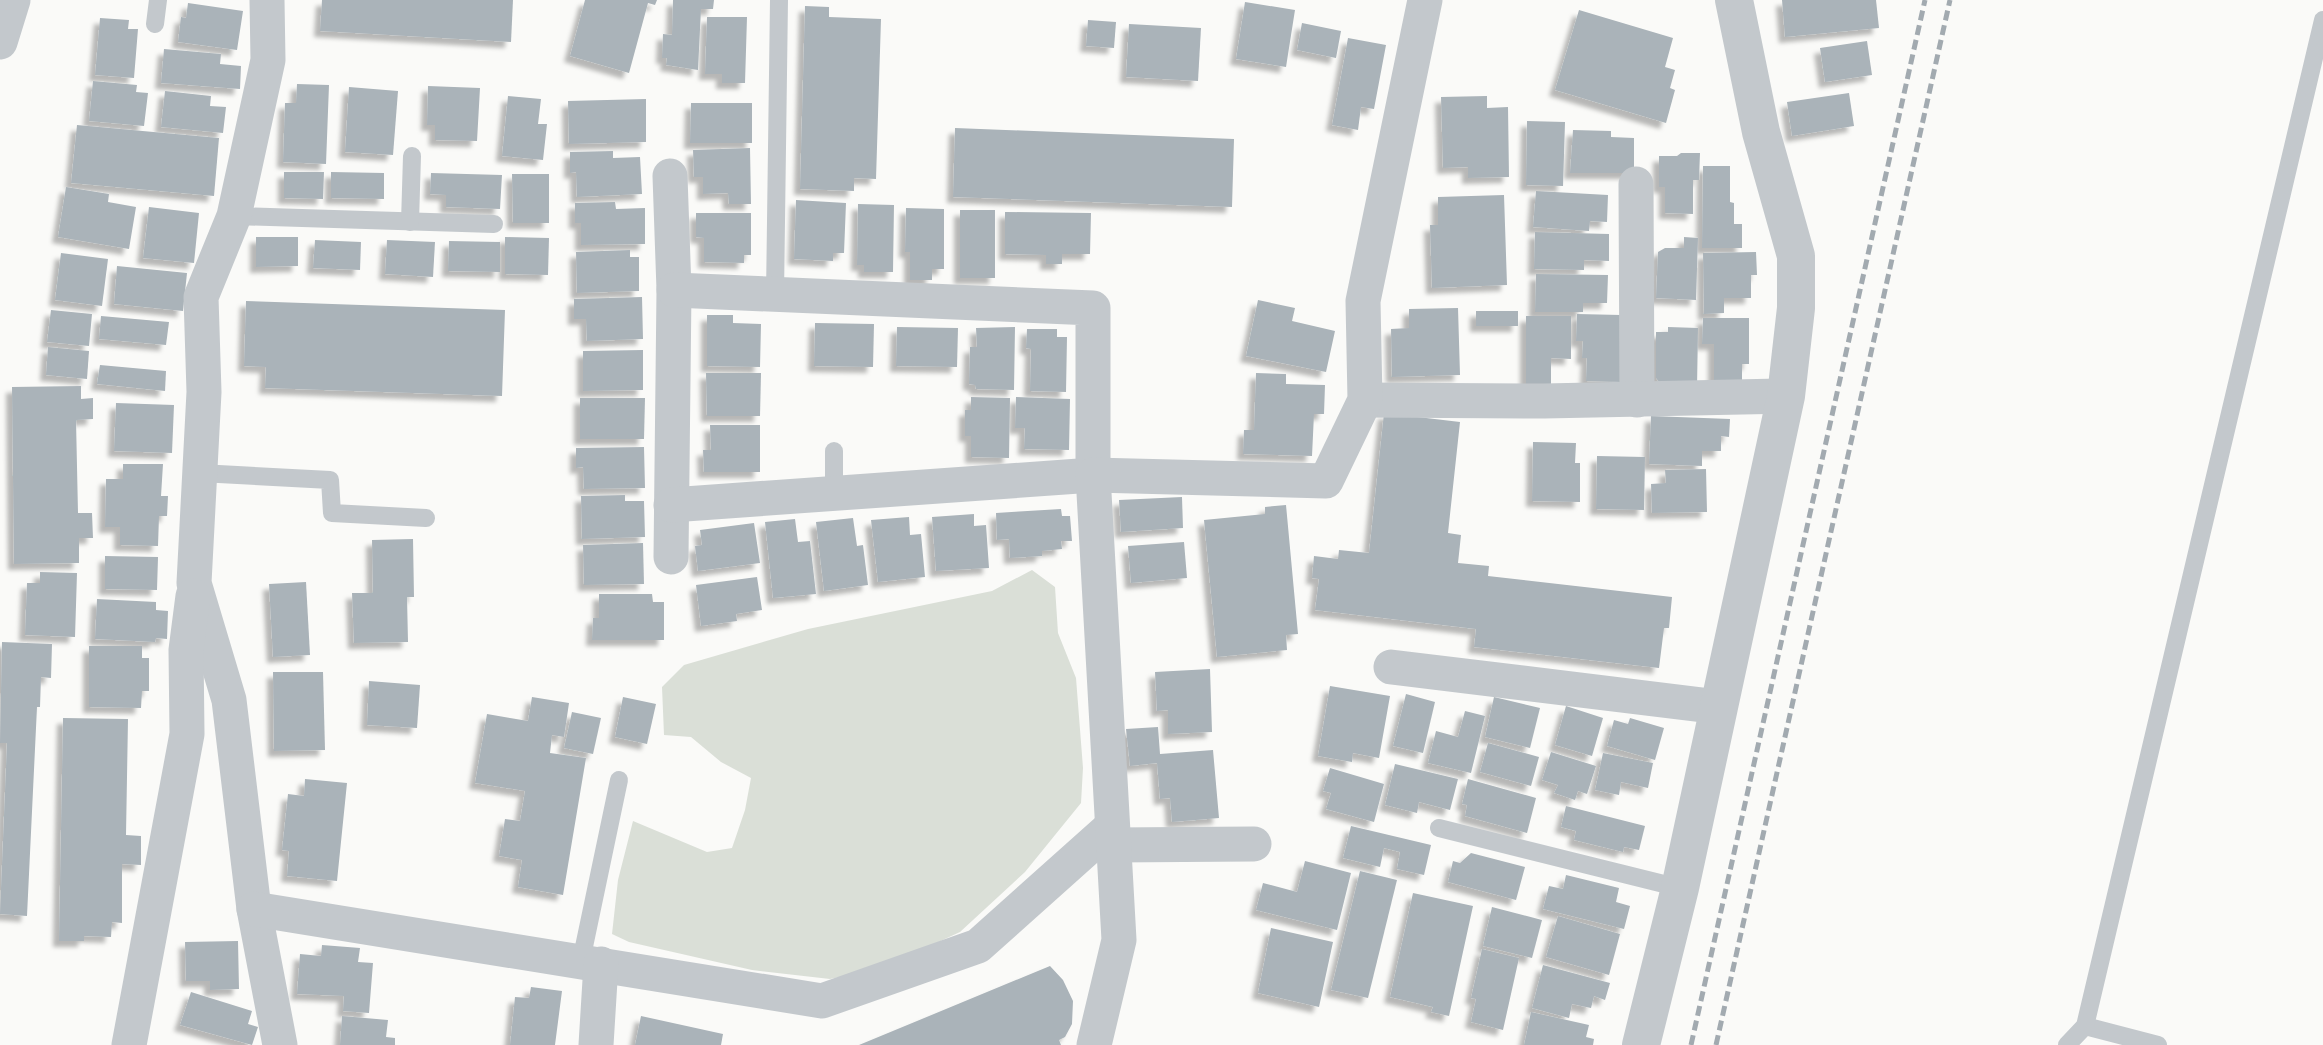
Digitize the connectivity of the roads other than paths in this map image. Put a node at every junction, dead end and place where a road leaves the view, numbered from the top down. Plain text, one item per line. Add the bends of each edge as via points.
1 (13, 0) edge
2 (158, 0) edge
3 (267, 0) edge
4 (779, 0) edge
5 (1425, 0) edge
6 (1734, 0) edge
7 (2323, 20) edge
8 (155, 24) dead end
9 (0, 41) edge
10 (412, 156) dead end
11 (670, 176) dead end
12 (1636, 184) dead end
13 (234, 216) junction
14 (411, 222) junction
15 (494, 224) dead end
16 (674, 290) junction
17 (775, 295) junction
18 (1786, 397) junction
19 (1365, 400) junction
20 (1637, 400) junction
21 (834, 451) dead end
22 (200, 473) junction
23 (1093, 475) junction
24 (834, 494) junction
25 (671, 505) junction
26 (426, 518) dead end
27 (671, 557) dead end
28 (194, 583) junction
29 (1391, 667) dead end
30 (1719, 707) junction
31 (619, 780) dead end
32 (1439, 828) dead end
33 (1111, 836) junction
34 (1254, 844) dead end
35 (1680, 888) junction
36 (254, 909) junction
37 (591, 962) junction
38 (2085, 1026) junction
39 (129, 1045) edge
40 (279, 1045) edge
41 (596, 1045) edge
42 (1094, 1045) edge
43 (1641, 1045) edge
44 (2067, 1045) edge
45 (2158, 1045) edge

1 - 9 street
2 - 8 lane
3 - 13 street via 268,60
4 - 17 lane
5 - 19 street via 1363,301
6 - 18 street via 1761,132 1796,256 1796,308
7 - 38 lane
10 - 14 lane
11 - 16 street
12 - 20 street
13 - 14 lane
13 - 22 street via 201,297 204,391
14 - 15 lane
16 - 17 street
16 - 25 street
17 - 23 street via 1093,308
18 - 20 street
18 - 30 street
19 - 20 street
19 - 23 street via 1326,481
21 - 24 lane
22 - 26 lane via 330,480 332,513
22 - 28 street
23 - 24 street
23 - 33 street
24 - 25 street
25 - 27 street
28 - 36 street via 229,699
28 - 39 street via 186,650 187,734
29 - 30 street
30 - 35 street
31 - 37 lane
32 - 35 lane
33 - 34 street
33 - 37 street via 978,946 822,1001
33 - 42 street via 1119,940
35 - 43 street
36 - 37 street
36 - 40 street
37 - 41 street
38 - 44 lane
38 - 45 lane

